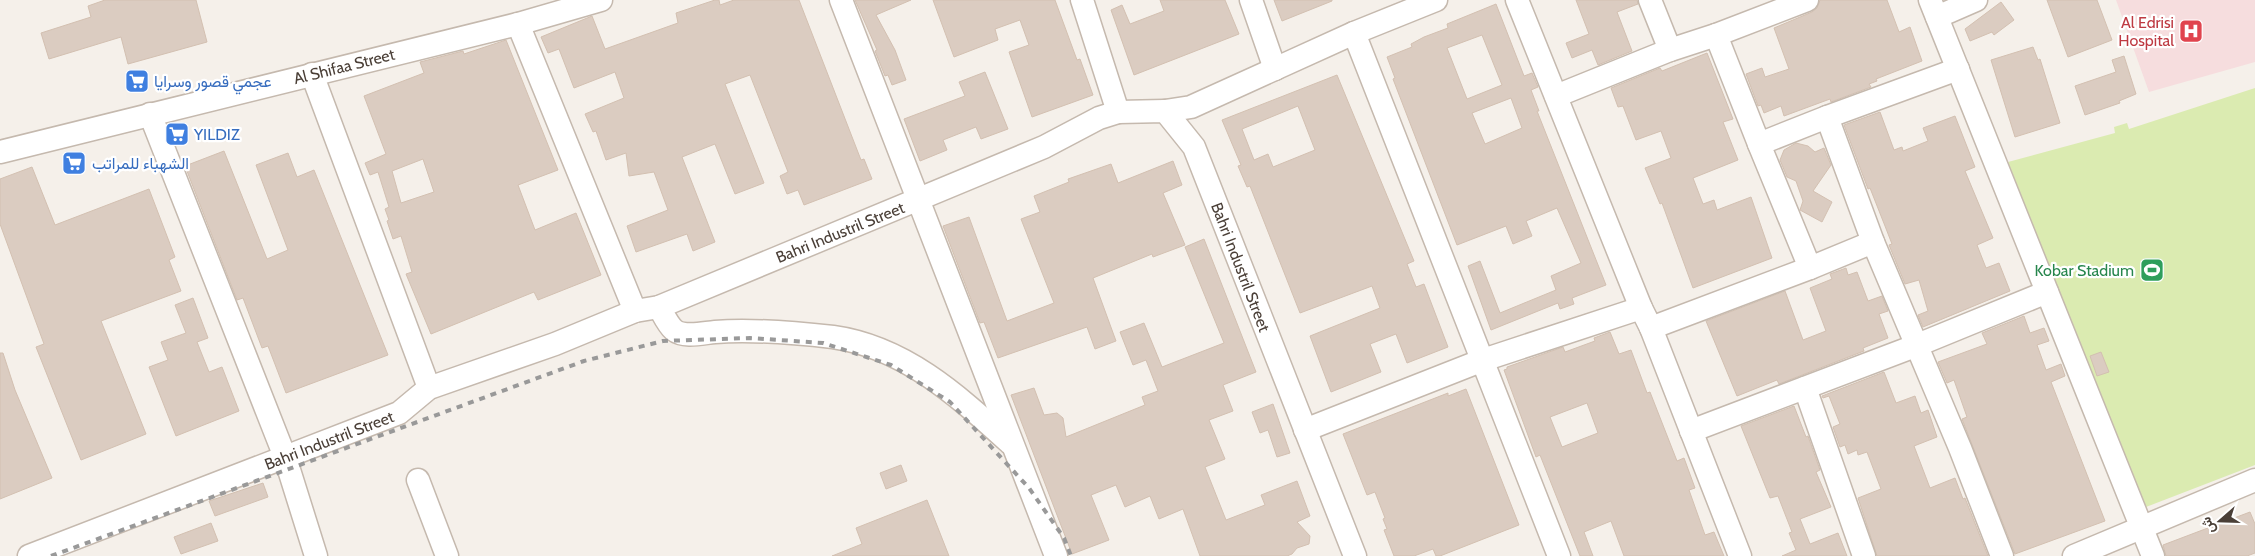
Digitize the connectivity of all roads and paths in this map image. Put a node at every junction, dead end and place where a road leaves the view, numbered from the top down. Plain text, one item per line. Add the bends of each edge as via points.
1 (601, 0) edge
2 (841, 0) edge
3 (1082, 0) edge
4 (1251, 0) edge
5 (1436, 0) edge
6 (1517, 0) edge
7 (1650, 0) edge
8 (1807, 0) edge
9 (1976, 0) edge
10 (1781, 5) edge
11 (1934, 8) edge
12 (518, 24) junction
13 (1354, 34) junction
14 (1716, 35) junction
15 (1670, 50) junction
16 (1275, 69) junction
17 (1958, 69) junction
18 (312, 74) junction
19 (1556, 96) junction
20 (1165, 111) junction
21 (1118, 112) junction
22 (150, 114) junction
23 (1827, 117) junction
24 (1759, 144) junction
25 (0, 152) edge
26 (919, 199) junction
27 (1872, 242) junction
28 (1810, 268) junction
29 (2047, 292) junction
30 (659, 308) junction
31 (635, 311) junction
32 (1646, 318) junction
33 (1916, 346) junction
34 (1483, 360) junction
35 (428, 388) junction
36 (1805, 388) junction
37 (1305, 430) junction
38 (1691, 431) junction
39 (1013, 445) junction
40 (285, 458) junction
41 (418, 480) dead end
42 (2254, 484) edge
43 (2142, 527) junction
44 (29, 556) edge
45 (316, 556) edge
46 (447, 556) edge
47 (1056, 556) edge
48 (1355, 556) edge
49 (1559, 556) edge
50 (1740, 556) edge
51 (1864, 556) edge
52 (2002, 556) edge
53 (2074, 556) edge
54 (2154, 556) edge

1 - 12 street, Al Shifaa Street
2 - 26 street
3 - 21 street
4 - 16 street
5 - 13 street
6 - 19 street
7 - 15 street
8 - 10 street
9 - 11 street
10 - 14 street
11 - 17 street
12 - 18 street, Al Shifaa Street
12 - 31 street
13 - 16 street
13 - 34 street
14 - 15 street
14 - 24 street
15 - 19 street
16 - 20 street via 1191,107
17 - 23 street
17 - 29 street
18 - 22 street, Al Shifaa Street
18 - 35 street
19 - 32 street
20 - 21 street, Bahri Industril Street
20 - 37 street, Bahri Industril Street via 1194,148
21 - 26 street, Bahri Industril Street
22 - 25 street, Al Shifaa Street
22 - 40 street
23 - 24 street
23 - 27 street
24 - 28 street
26 - 30 street, Bahri Industril Street
26 - 39 street
27 - 28 street
27 - 33 street
28 - 32 street
29 - 33 street
29 - 43 street
30 - 31 street, Bahri Industril Street
30 - 39 street via 674,330 682,333 734,330 833,338 887,353 913,364
31 - 35 street, Bahri Industril Street via 555,344
32 - 34 street
32 - 38 street
33 - 36 street
33 - 52 street
34 - 37 street
34 - 49 street
35 - 40 street, Bahri Industril Street via 399,413
36 - 38 street
36 - 51 street
37 - 48 street, Bahri Industril Street
38 - 50 street
39 - 47 street
40 - 44 street, Bahri Industril Street
40 - 45 street
41 - 46 street
42 - 43 street
43 - 53 street
43 - 54 street

